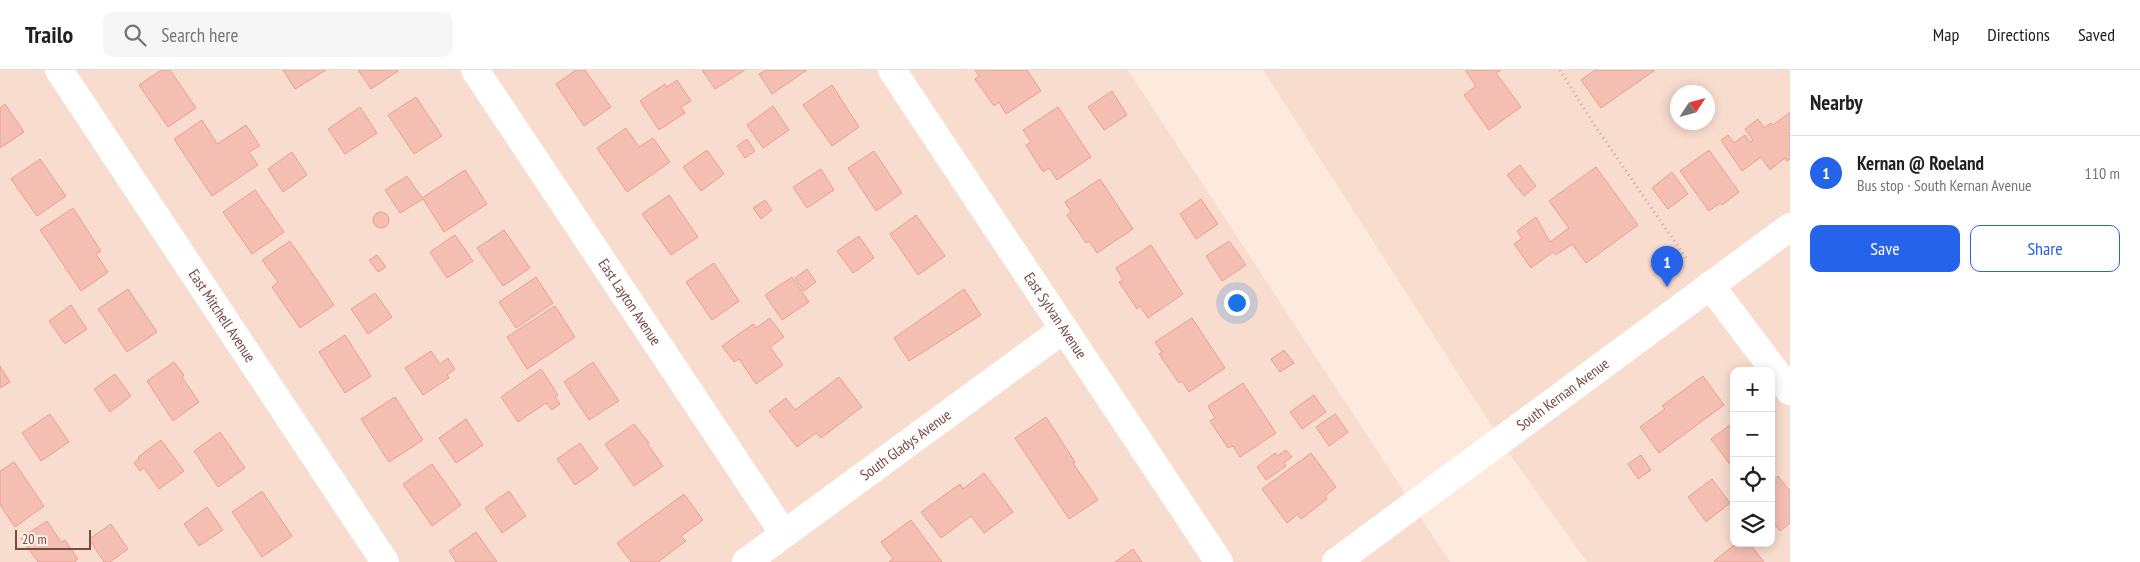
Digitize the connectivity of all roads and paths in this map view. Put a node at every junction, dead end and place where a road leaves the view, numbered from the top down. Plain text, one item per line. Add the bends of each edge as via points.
1 (59, 70) edge
2 (475, 70) edge
3 (892, 70) edge
4 (1560, 70) edge
5 (1790, 228) edge
6 (1688, 261) dead end
7 (1710, 285) junction
8 (1064, 329) junction
9 (1790, 391) edge
10 (784, 534) junction
11 (386, 562) edge
12 (746, 562) edge
13 (1219, 562) edge
14 (1336, 562) edge

1 - 11 street, East Mitchell Avenue
2 - 10 street, East Layton Avenue
3 - 8 street, East Sylvan Avenue
4 - 6 path via 1592,123
5 - 7 street, South Kernan Avenue
7 - 9 street
7 - 14 street, South Kernan Avenue
8 - 10 street, South Gladys Avenue
8 - 13 street, East Sylvan Avenue
10 - 12 street, South Gladys Avenue

